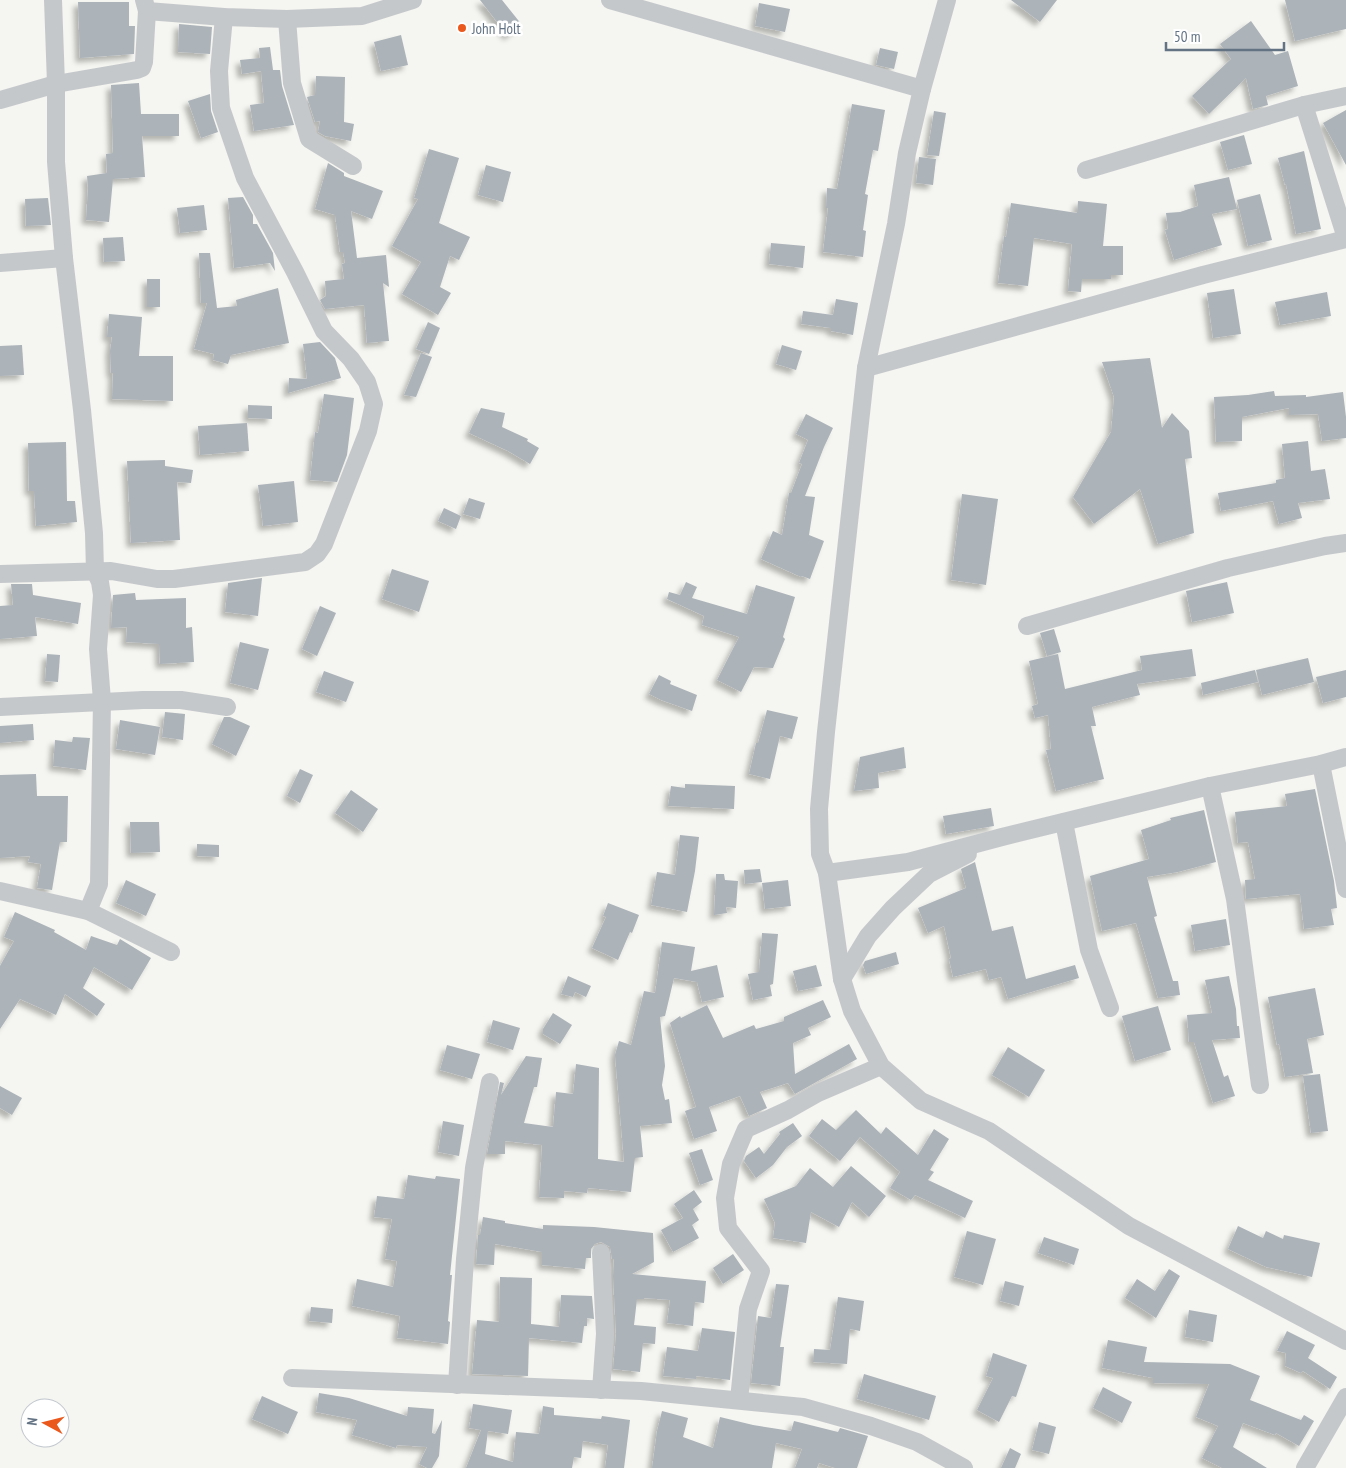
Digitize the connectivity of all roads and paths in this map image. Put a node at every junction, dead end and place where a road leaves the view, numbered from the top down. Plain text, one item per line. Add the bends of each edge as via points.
1 (53, 0) edge
2 (413, 0) edge
3 (610, 0) edge
4 (948, 0) edge
5 (145, 6) edge
6 (224, 17) junction
7 (287, 19) junction
8 (56, 84) junction
9 (922, 89) junction
10 (1346, 96) edge
11 (0, 100) edge
12 (1304, 106) junction
13 (353, 166) dead end
14 (1086, 170) dead end
15 (1346, 238) edge
16 (64, 258) junction
17 (0, 262) edge
18 (866, 368) junction
19 (1346, 543) edge
20 (96, 571) junction
21 (0, 574) edge
22 (1027, 626) dead end
23 (102, 701) junction
24 (0, 707) edge
25 (227, 707) dead end
26 (1346, 757) edge
27 (1321, 764) junction
28 (1210, 786) junction
29 (1064, 822) junction
30 (1002, 837) junction
31 (827, 873) junction
32 (1346, 889) edge
33 (0, 891) edge
34 (88, 911) junction
35 (171, 952) dead end
36 (842, 979) junction
37 (1110, 1008) dead end
38 (881, 1066) junction
39 (490, 1082) dead end
40 (1260, 1085) dead end
41 (601, 1254) dead end
42 (1346, 1341) edge
43 (292, 1378) dead end
44 (458, 1385) junction
45 (601, 1390) junction
46 (1346, 1397) edge
47 (739, 1400) junction
48 (964, 1468) edge
49 (1305, 1468) edge

1 - 8 street
2 - 7 street via 362,16
3 - 9 street
4 - 9 street
5 - 6 street
5 - 8 street via 142,68
6 - 7 street
6 - 20 street via 219,71 221,108 245,178 324,331 351,359 367,382 374,404 368,430 324,544 305,562 174,579
7 - 13 street via 292,82 309,139
8 - 11 street
8 - 16 street via 56,162
9 - 18 street
10 - 12 street
12 - 14 street
12 - 15 street
15 - 18 street
16 - 17 street
16 - 20 street
18 - 31 street via 819,809 820,854
19 - 22 street via 1228,568
20 - 21 street
20 - 23 street via 102,595 98,650
23 - 24 street
23 - 25 street via 181,700
23 - 34 street via 99,884
26 - 27 street
27 - 28 street
27 - 32 street
28 - 29 street
28 - 40 street via 1235,899
29 - 30 street
29 - 37 street via 1089,950
30 - 31 street via 908,862
30 - 36 street via 929,874 868,936
31 - 36 street
33 - 34 street
34 - 35 street
36 - 38 street via 852,1012
38 - 42 street via 921,1100 989,1131 1129,1226
38 - 47 street via 746,1129 731,1164 725,1198 728,1228 760,1272 748,1309
39 - 44 street via 474,1168
41 - 45 street via 605,1334
43 - 44 street
44 - 45 street
45 - 47 street
46 - 49 street
47 - 48 street via 803,1406 871,1426 917,1442

